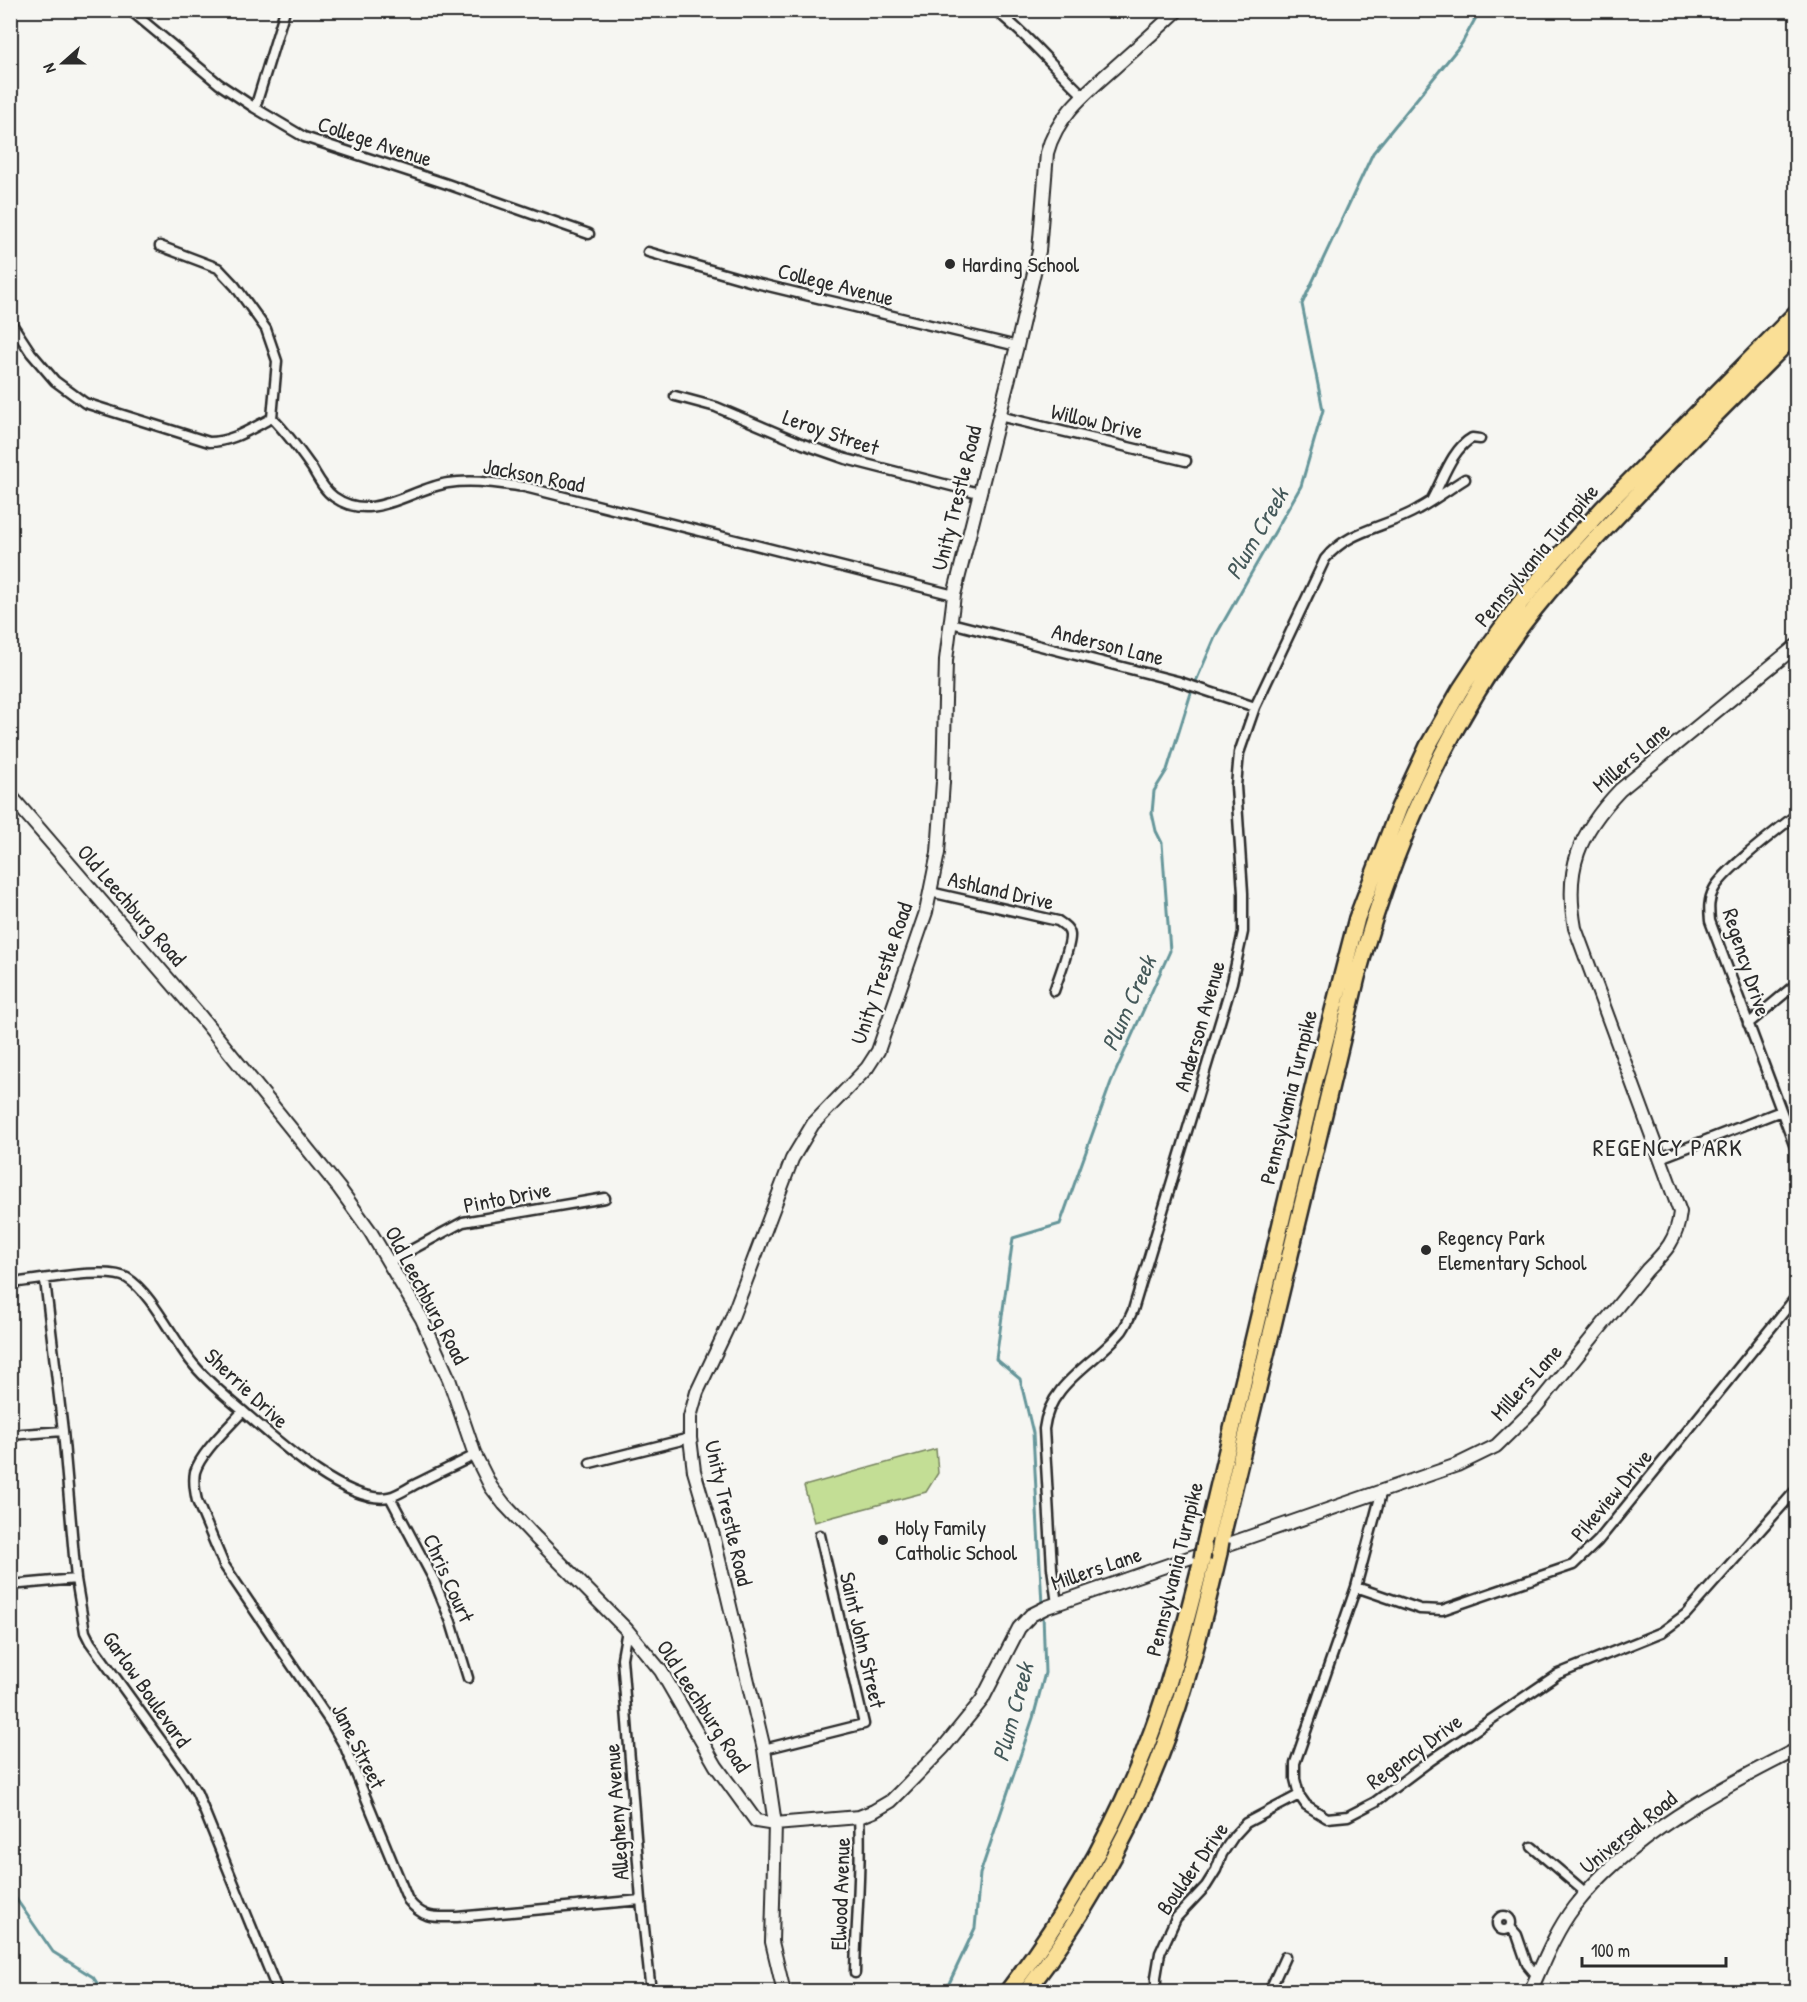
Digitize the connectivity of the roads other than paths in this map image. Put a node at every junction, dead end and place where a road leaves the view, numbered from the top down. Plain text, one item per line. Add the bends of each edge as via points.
1 (129, 10) edge
2 (285, 10) edge
3 (995, 10) edge
4 (1178, 10) edge
5 (1083, 96) junction
6 (255, 108) junction
7 (589, 234) dead end
8 (160, 246) dead end
9 (648, 252) dead end
10 (1797, 313) edge
11 (10, 321) edge
12 (1797, 334) edge
13 (1017, 346) junction
14 (675, 396) dead end
15 (999, 416) junction
16 (272, 418) junction
17 (1480, 440) dead end
18 (1186, 461) dead end
19 (1465, 479) dead end
20 (979, 493) junction
21 (1432, 499) junction
22 (954, 595) junction
23 (951, 623) junction
24 (1797, 646) edge
25 (1255, 707) junction
26 (10, 795) edge
27 (1797, 815) edge
28 (930, 892) junction
29 (1797, 984) edge
30 (1054, 991) dead end
31 (1748, 1024) junction
32 (1781, 1111) junction
33 (1797, 1150) edge
34 (1660, 1158) junction
35 (604, 1198) dead end
36 (389, 1262) junction
37 (45, 1280) junction
38 (10, 1283) edge
39 (1797, 1297) edge
40 (243, 1411) junction
41 (63, 1431) junction
42 (10, 1435) edge
43 (690, 1438) junction
44 (475, 1455) junction
45 (591, 1463) dead end
46 (1382, 1490) junction
47 (1797, 1490) edge
48 (390, 1497) junction
49 (820, 1534) dead end
50 (76, 1579) junction
51 (10, 1585) edge
52 (1356, 1587) junction
53 (1046, 1608) junction
54 (627, 1630) junction
55 (468, 1678) dead end
56 (764, 1749) junction
57 (1797, 1750) edge
58 (1299, 1795) junction
59 (859, 1817) junction
60 (775, 1824) junction
61 (1532, 1846) dead end
62 (1586, 1893) junction
63 (641, 1900) junction
64 (1510, 1927) dead end
65 (1285, 1957) dead end
66 (855, 1973) dead end
67 (1537, 1976) junction
68 (278, 1992) edge
69 (651, 1992) edge
70 (784, 1992) edge
71 (1007, 1992) edge
72 (1026, 1992) edge
73 (1156, 1992) edge
74 (1269, 1992) edge
75 (1530, 1992) edge

1 - 6 street, College Avenue via 219,84
2 - 6 street
3 - 5 street via 1030,39
4 - 5 street, Unity Trestle Road
5 - 13 street, Unity Trestle Road via 1064,116 1047,153 1039,251
6 - 7 street, College Avenue via 304,137
8 - 16 street via 218,268 265,327 277,361
9 - 13 street, College Avenue via 756,283
10 - 71 highway, Pennsylvania Turnpike via 1552,564 1491,643 1428,746 1399,808 1357,918 1203,1553 1158,1714 1116,1817 1061,1916
11 - 16 street via 55,381 85,403 221,442
12 - 72 highway, Pennsylvania Turnpike via 1619,514 1546,596 1490,672 1426,785 1368,935 1186,1683 1144,1794 1103,1875 1067,1936
13 - 15 street, Unity Trestle Road
14 - 20 street, Leroy Street via 716,406 846,459
15 - 18 street, Willow Drive
15 - 20 street, Unity Trestle Road
16 - 22 street, Jackson Road via 324,487 350,505 376,507 444,484 473,480 525,487
17 - 21 street via 1472,438 1465,442
19 - 21 street, Anderson Avenue
20 - 22 street, Unity Trestle Road
21 - 25 street, Anderson Avenue via 1418,509 1353,535 1334,548 1325,559
22 - 23 street, Unity Trestle Road
23 - 25 street, Anderson Lane via 1177,681
23 - 28 street, Unity Trestle Road via 945,660 941,818
24 - 34 street, Millers Lane via 1620,790 1599,812 1573,865 1570,891 1575,928
25 - 53 street, Anderson Avenue via 1239,753 1236,786 1243,932 1228,994 1133,1310 1122,1330 1055,1395 1046,1416 1051,1556
26 - 36 street, Old Leechburg Road via 272,1104 339,1188
27 - 31 street, Regency Drive via 1731,870 1714,887 1711,896 1710,921
28 - 30 street, Ashland Drive via 1064,925 1070,940
28 - 43 street, Unity Trestle Road via 878,1051 867,1068 813,1124 792,1159 731,1320 697,1392 690,1418
29 - 31 street
31 - 32 street, Regency Drive
32 - 33 street, Regency Drive
32 - 34 street
34 - 46 street, Millers Lane via 1680,1212 1673,1241 1535,1408 1496,1446 1457,1465
35 - 36 street, Pinto Drive via 463,1222
36 - 44 street, Old Leechburg Road via 434,1343
37 - 38 street, Sherrie Drive
37 - 40 street, Sherrie Drive via 103,1272 127,1278 139,1288 193,1364
37 - 41 street, Garlow Boulevard
39 - 52 street, Pikeview Drive via 1598,1541 1573,1565 1442,1610 1420,1609
40 - 48 street, Sherrie Drive via 292,1454 337,1482 372,1497
40 - 63 street, Jane Street via 195,1472 197,1501 224,1565 345,1747 408,1900 416,1910 433,1917 458,1917
41 - 42 street
41 - 50 street, Garlow Boulevard
43 - 45 street
43 - 56 street, Unity Trestle Road via 694,1471
44 - 48 street
44 - 54 street, Old Leechburg Road via 504,1504
46 - 52 street
46 - 53 street, Millers Lane
47 - 58 street, Regency Drive via 1686,1614 1662,1632 1558,1674 1375,1802 1348,1816 1327,1818 1306,1805
48 - 55 street, Chris Court via 452,1622
49 - 56 street, Saint John Street via 864,1724
50 - 51 street
50 - 68 street, Garlow Boulevard via 85,1632 197,1793
52 - 58 street via 1295,1763
53 - 59 street, Millers Lane via 1019,1628 982,1700 943,1748 891,1801
54 - 60 street, Old Leechburg Road via 671,1685 716,1766 749,1813 756,1821
54 - 63 street, Allegheny Avenue via 622,1658
56 - 60 street, Unity Trestle Road
57 - 62 street, Universal Road via 1678,1815
58 - 73 street, Boulder Drive via 1246,1823 1234,1836 1206,1886 1176,1918 1160,1953
59 - 60 street, Millers Lane
59 - 66 street, Elwood Avenue
60 - 70 street, Unity Trestle Road via 772,1942
61 - 62 street
62 - 67 street, Universal Road via 1560,1928
63 - 69 street, Allegheny Avenue
64 - 67 street
65 - 74 street
67 - 75 street, Universal Road

